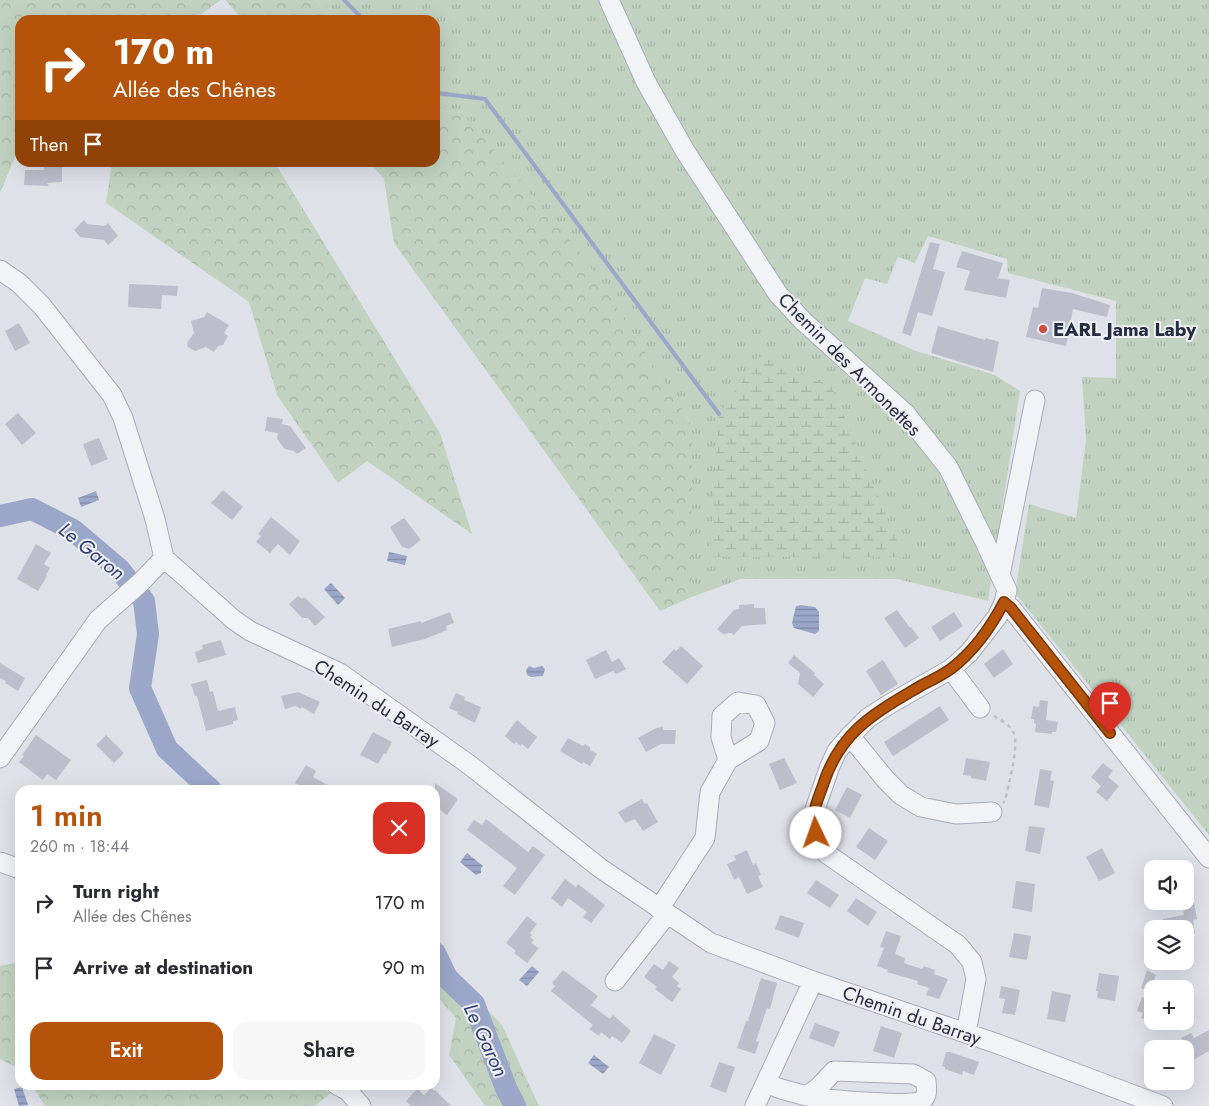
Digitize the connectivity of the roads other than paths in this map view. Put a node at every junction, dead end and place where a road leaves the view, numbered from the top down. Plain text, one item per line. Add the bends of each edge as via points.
1 (609, 0) edge
2 (0, 270) edge
3 (1035, 400) dead end
4 (164, 558) junction
5 (1000, 575) junction
6 (1004, 602) junction
7 (951, 669) junction
8 (980, 708) road end
9 (850, 736) junction
10 (0, 758) edge
11 (728, 760) dead end
12 (992, 812) road end
13 (1209, 858) edge
14 (0, 862) edge
15 (15, 867) edge
16 (663, 911) junction
17 (814, 980) junction
18 (615, 981) dead end
19 (966, 1033) junction
20 (766, 1083) junction
21 (346, 1090) edge
22 (807, 1096) junction
23 (361, 1106) edge
24 (755, 1106) edge
25 (1163, 1106) edge

1 - 5 street, Chemin des Armonettes via 646,82 685,151 778,294 803,321 905,413 948,467
2 - 4 street via 42,306 112,395 123,418
3 - 5 street
4 - 10 street via 98,620
4 - 16 street, Chemin du Barray via 234,620 250,631 340,673 471,766 600,868
5 - 6 street, Chemin des Armonettes via 1007,590
6 - 7 street via 969,653
6 - 13 street
7 - 8 street
7 - 9 street via 868,718
9 - 12 street via 886,780 901,795 921,807 956,814
9 - 19 street via 830,766 813,815 816,833 827,854 958,945 972,962 976,979
11 - 16 street via 710,792 705,838
14 - 15 street
16 - 17 street, Chemin du Barray via 712,943
16 - 18 street
17 - 19 street, Chemin du Barray
17 - 20 street
19 - 25 street, Chemin du Barray
20 - 22 street
20 - 24 street
21 - 23 street
22 - 22 street via 834,1071 913,1074 926,1081 927,1089 920,1102 909,1105

